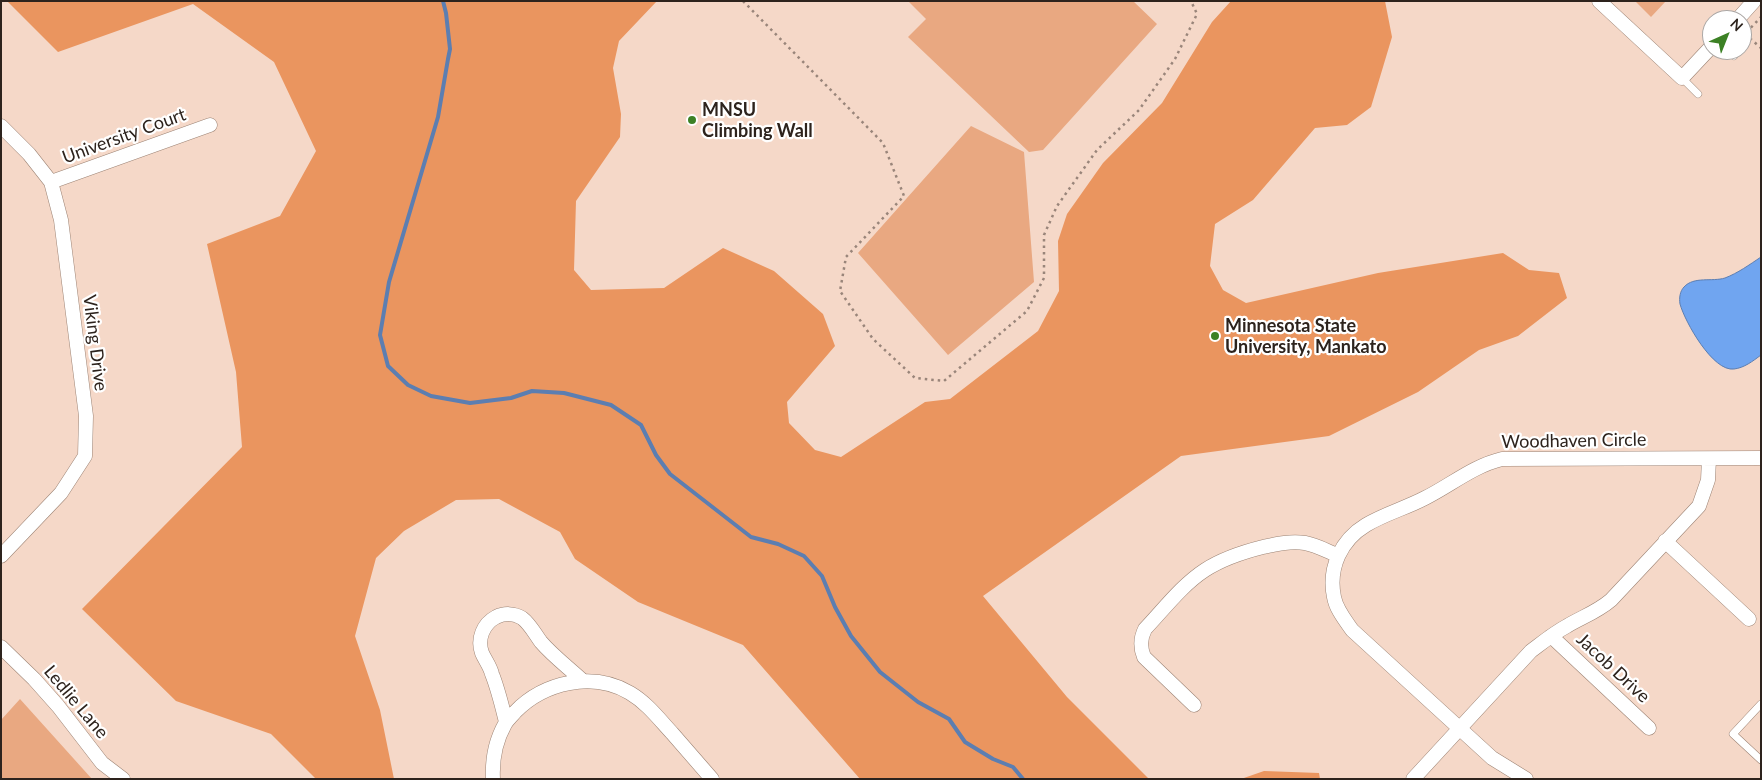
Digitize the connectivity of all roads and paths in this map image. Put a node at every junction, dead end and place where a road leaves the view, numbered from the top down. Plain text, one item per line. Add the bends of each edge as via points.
1 (743, 1) edge
2 (1191, 1) edge
3 (1599, 1) edge
4 (1761, 17) edge
5 (1752, 27) edge
6 (1702, 57) edge
7 (1682, 78) junction
8 (1698, 94) dead end
9 (210, 125) dead end
10 (1, 126) edge
11 (51, 182) junction
12 (1761, 458) edge
13 (1709, 459) junction
14 (1665, 541) junction
15 (1337, 555) junction
16 (1, 556) edge
17 (1749, 619) dead end
18 (1551, 636) junction
19 (1, 647) edge
20 (583, 681) junction
21 (1761, 704) edge
22 (1194, 705) dead end
23 (506, 722) junction
24 (1649, 728) dead end
25 (1459, 730) junction
26 (1761, 760) edge
27 (123, 779) edge
28 (493, 779) edge
29 (712, 779) edge
30 (1413, 779) edge
31 (1526, 779) edge

1 - 2 path via 883,143 904,196 846,257 840,291 873,339 915,378 944,381 1027,311 1044,278 1044,235 1057,206 1097,150 1139,110 1175,59 1196,14
3 - 7 street
4 - 5 path
6 - 7 street
7 - 8 lane
9 - 11 street, University Court
10 - 11 street, Viking Drive
11 - 16 street, Viking Drive via 61,220 84,406 85,456 62,493
12 - 13 street, Woodhaven Circle
13 - 14 street, Jacob Drive via 1708,480 1698,506
13 - 15 street, Woodhaven Circle via 1516,458 1489,462 1427,497 1364,526
14 - 17 street
14 - 18 street, Jacob Drive via 1600,610
15 - 22 street via 1306,544 1288,542 1219,562 1187,584 1145,629 1141,649 1144,657
15 - 25 street via 1334,598 1348,624
18 - 24 street, Jacob Drive
18 - 25 street, Jacob Drive via 1531,651
19 - 27 street, Ledlie Lane via 46,692 102,763
20 - 23 street via 558,685 538,694
20 - 23 street via 550,651 521,617 501,615 491,620 481,635 480,643
20 - 29 street via 601,682 631,693 644,703
21 - 26 lane via 1733,734
23 - 28 street via 492,763
25 - 30 street, Jacob Drive
25 - 31 street via 1492,758

